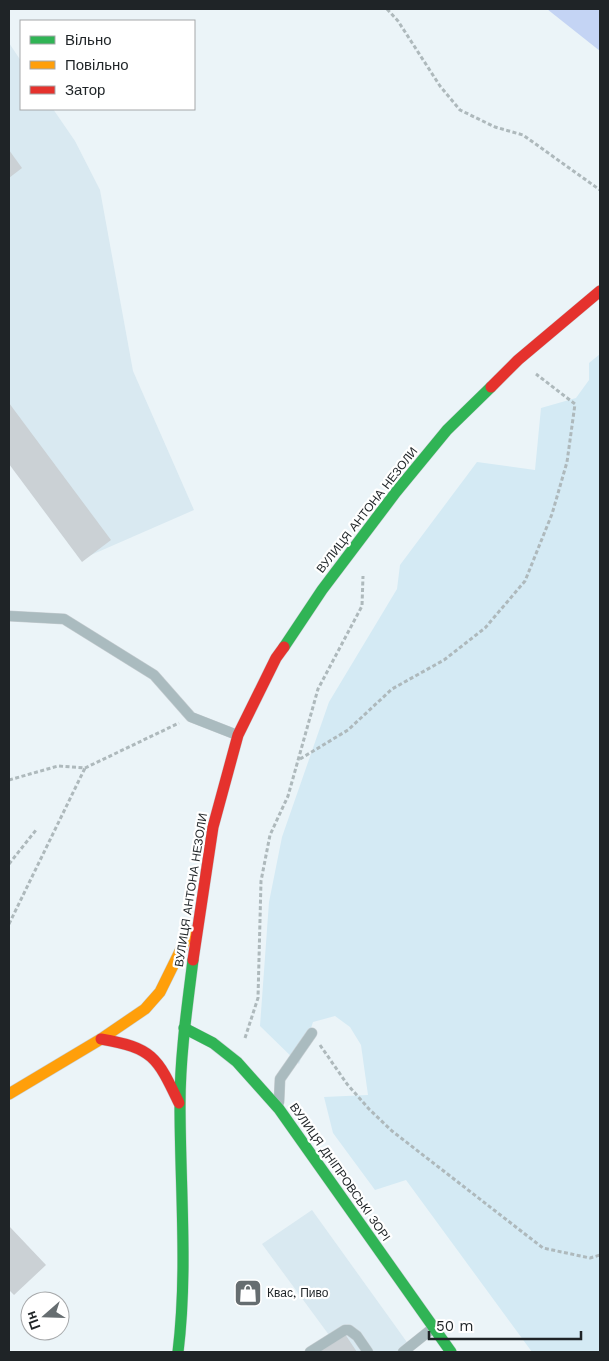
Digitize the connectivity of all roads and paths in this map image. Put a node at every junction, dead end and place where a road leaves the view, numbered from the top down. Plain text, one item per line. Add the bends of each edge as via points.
1 (387, 9) edge
2 (600, 190) edge
3 (600, 291) edge
4 (518, 360) junction
5 (364, 569) dead end
6 (9, 616) edge
7 (190, 717) junction
8 (238, 735) junction
9 (299, 759) junction
10 (85, 768) junction
11 (9, 780) edge
12 (36, 830) dead end
13 (9, 864) edge
14 (199, 915) junction
15 (9, 924) edge
16 (184, 1028) junction
17 (312, 1033) joint
18 (101, 1039) junction
19 (237, 1062) junction
20 (9, 1094) edge
21 (180, 1104) junction
22 (279, 1109) junction
23 (600, 1255) edge
24 (434, 1328) junction
25 (178, 1352) edge
26 (310, 1352) edge
27 (368, 1352) edge
28 (403, 1352) edge
29 (451, 1352) edge

1 - 2 path via 460,110 523,135
3 - 4 main road, ВУЛИЦЯ АНТОНА НЕЗОЛИ
4 - 8 main road, ВУЛИЦЯ АНТОНА НЕЗОЛИ via 447,430 343,561 276,658
4 - 9 path via 575,404 568,462 525,582 485,628 444,660 392,689 348,730
5 - 9 path via 362,606 318,689
6 - 7 lane via 64,619 154,675
7 - 8 lane
7 - 10 path
8 - 14 main road, ВУЛИЦЯ АНТОНА НЕЗОЛИ via 213,827
9 - 19 path via 288,796 270,835 261,882 258,998
10 - 11 path via 58,766
10 - 15 path
12 - 13 path
14 - 16 main road, ВУЛИЦЯ АНТОНА НЕЗОЛИ
14 - 18 main road via 160,992 145,1009
16 - 19 main road, ВУЛИЦЯ ДНІПРОВСЬКІ ЗОРІ via 213,1043
16 - 21 main road, ВУЛИЦЯ АНТОНА НЕЗОЛИ
17 - 22 lane via 280,1079
17 - 23 path via 347,1084 392,1131 543,1248 590,1258
18 - 20 main road
18 - 21 main road via 129,1044 151,1055
19 - 22 main road, ВУЛИЦЯ ДНІПРОВСЬКІ ЗОРІ
21 - 25 main road, ВУЛИЦЯ АНТОНА НЕЗОЛИ via 183,1226 182,1328
22 - 24 main road, ВУЛИЦЯ ДНІПРОВСЬКІ ЗОРІ
24 - 28 lane
24 - 29 main road, ВУЛИЦЯ ДНІПРОВСЬКІ ЗОРІ
26 - 27 lane via 345,1330 353,1332

